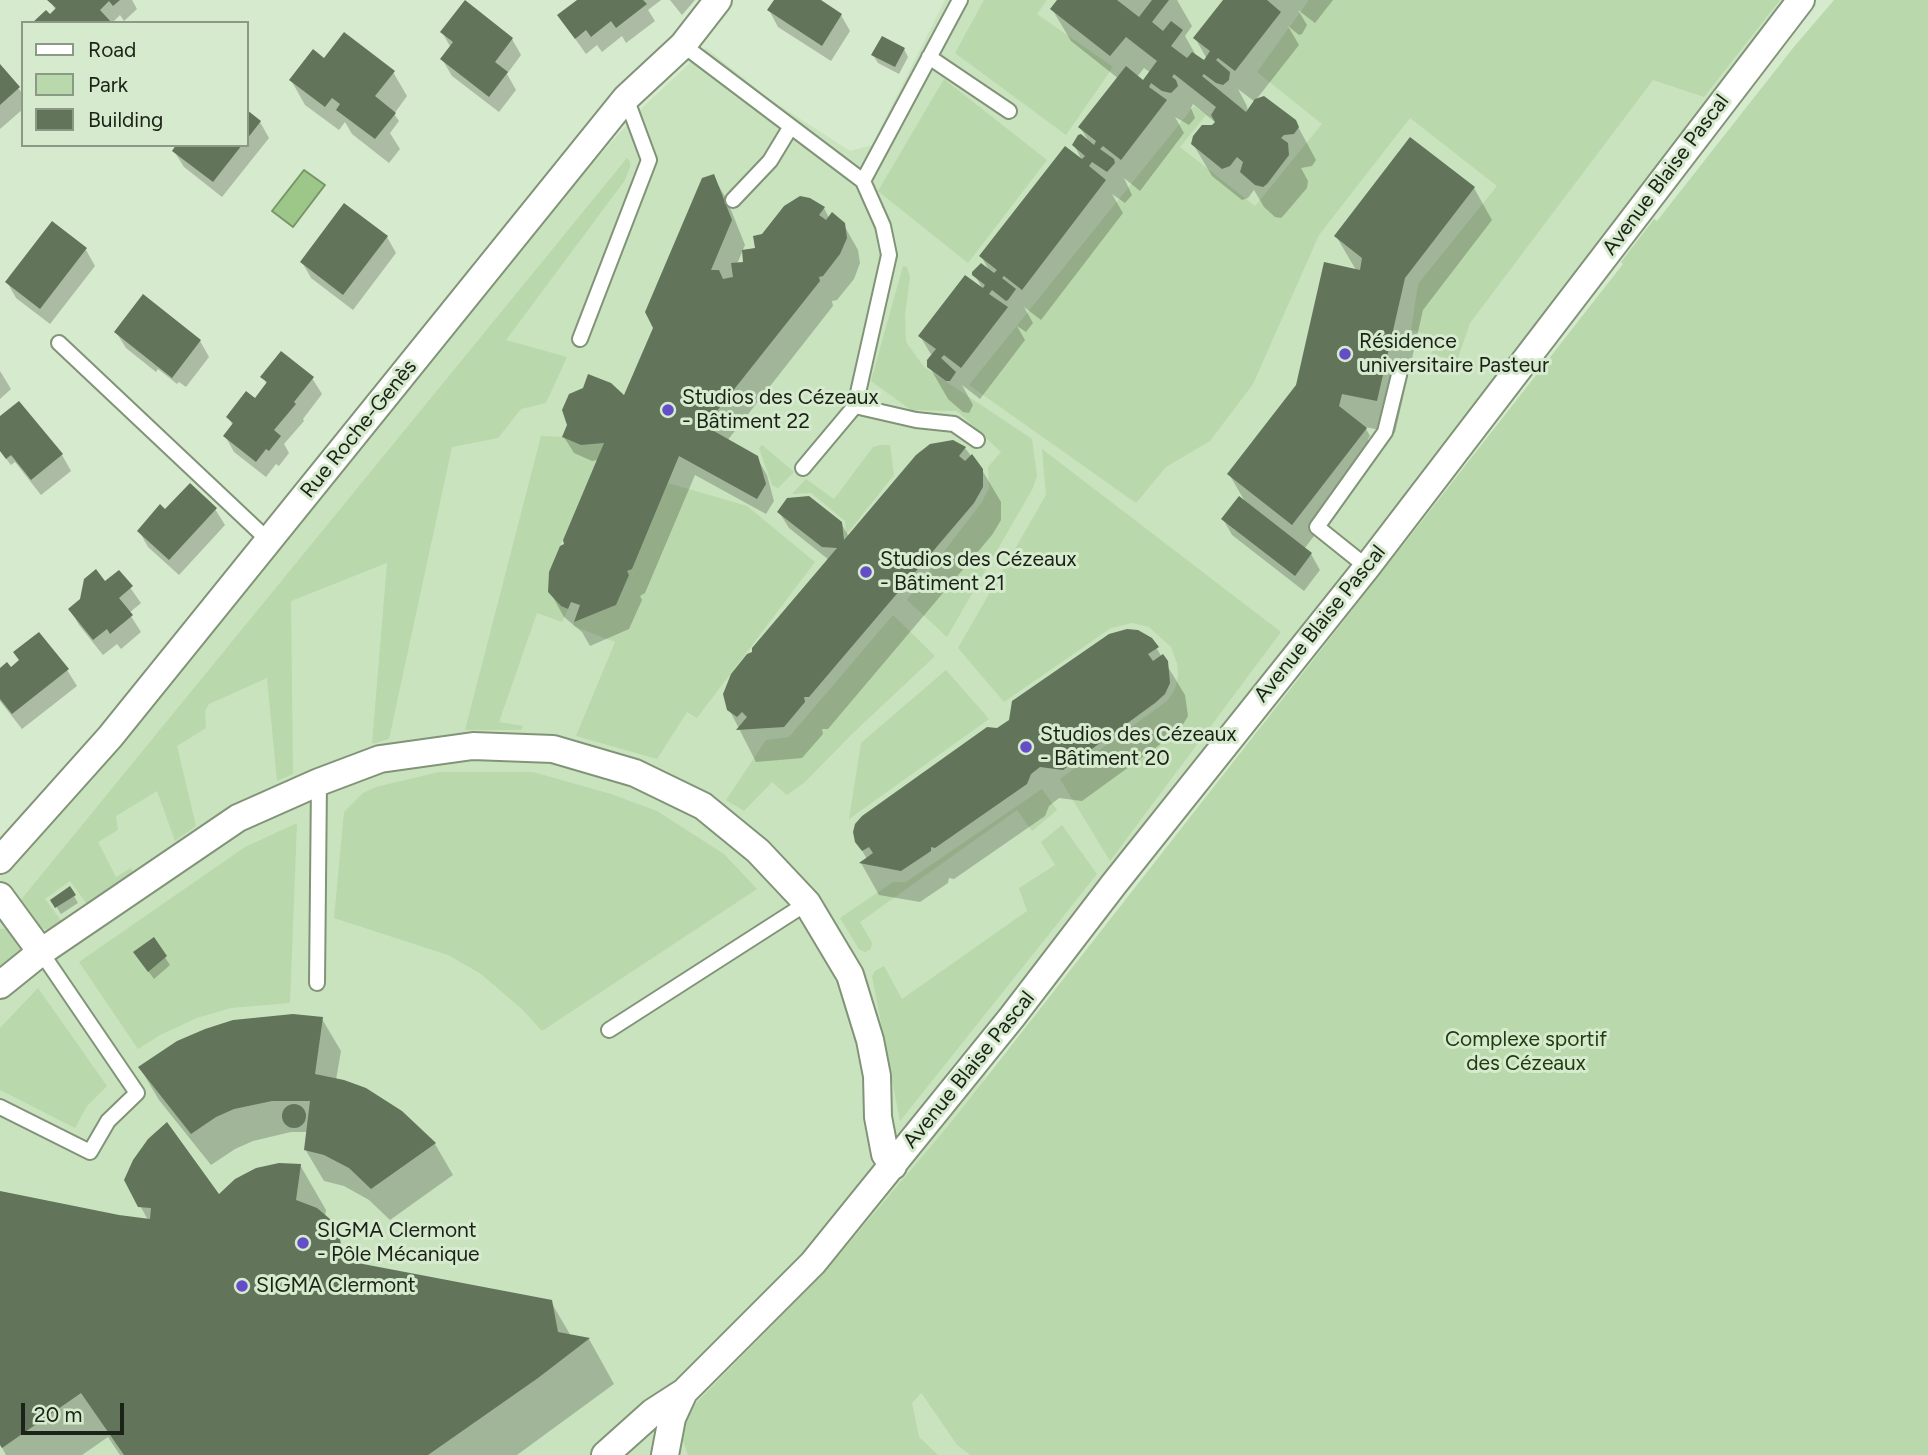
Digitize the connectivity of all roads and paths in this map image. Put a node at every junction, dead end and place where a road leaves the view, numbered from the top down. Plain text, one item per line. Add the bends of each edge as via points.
1 (718, 0) edge
2 (960, 0) edge
3 (1801, 0) edge
4 (683, 45) junction
5 (929, 57) junction
6 (626, 98) junction
7 (1009, 111) dead end
8 (790, 128) junction
9 (863, 181) junction
10 (733, 200) dead end
11 (580, 339) dead end
12 (59, 343) dead end
13 (1399, 375) dead end
14 (855, 406) junction
15 (977, 440) dead end
16 (803, 468) dead end
17 (268, 540) junction
18 (1367, 567) junction
19 (319, 782) junction
20 (0, 860) edge
21 (0, 896) edge
22 (807, 904) junction
23 (41, 952) junction
24 (317, 983) dead end
25 (0, 985) edge
26 (0, 997) edge
27 (610, 1030) dead end
28 (0, 1107) edge
29 (892, 1166) junction
30 (684, 1392) junction
31 (605, 1455) edge
32 (665, 1455) edge

1 - 4 street, Rue Roche-Genès
2 - 5 lane
3 - 18 street, Avenue Blaise Pascal
4 - 6 street, Rue Roche-Genès
4 - 8 lane
5 - 7 lane
5 - 9 lane
6 - 11 lane via 649,160
6 - 17 street, Rue Roche-Genès
8 - 9 lane
8 - 10 lane via 770,160
9 - 14 lane via 883,226 889,255
12 - 17 lane
13 - 18 lane via 1385,432 1317,527
14 - 15 lane via 954,424
14 - 16 lane
17 - 20 street, Rue Roche-Genès via 110,737
18 - 29 street, Avenue Blaise Pascal
19 - 22 street via 380,759 473,746 552,749 635,773 703,806 758,851
19 - 23 street via 238,818
19 - 24 lane
21 - 23 street
22 - 27 lane
22 - 29 street via 850,975 870,1040 878,1117
23 - 25 street
23 - 26 lane
23 - 28 lane via 137,1093 108,1121 90,1152
29 - 30 street, Avenue Blaise Pascal via 813,1263
30 - 31 street, Avenue Blaise Pascal via 653,1412
30 - 32 street, Avenue Blaise Pascal via 672,1418

